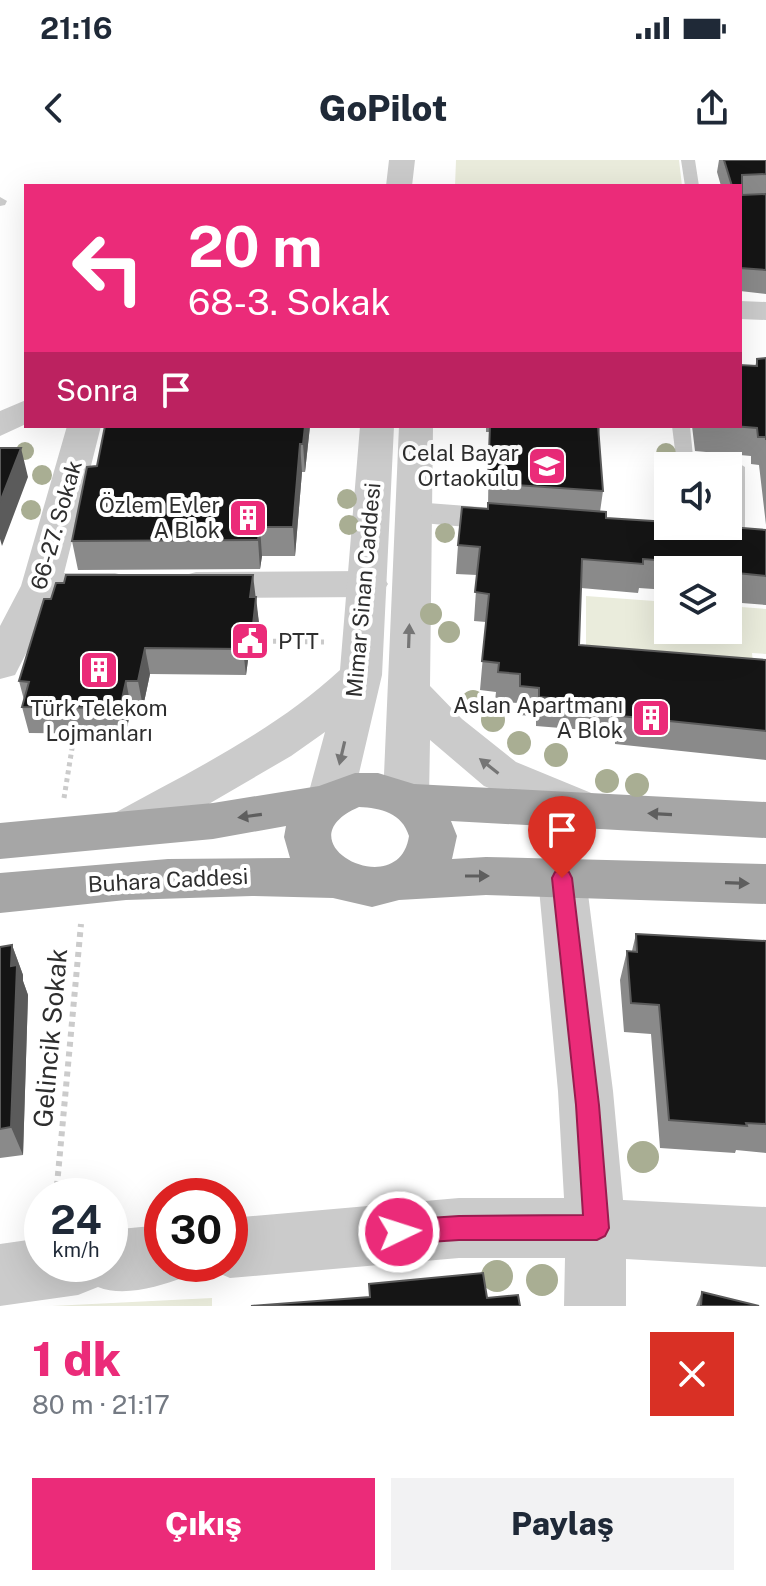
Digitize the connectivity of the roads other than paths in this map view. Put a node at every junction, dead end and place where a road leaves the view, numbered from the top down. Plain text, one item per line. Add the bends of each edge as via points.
1 (402, 160) edge
2 (688, 160) edge
3 (399, 184) edge
4 (692, 184) edge
5 (742, 310) edge
6 (766, 311) edge
7 (24, 411) edge
8 (0, 426) edge
9 (83, 428) edge
10 (377, 428) edge
11 (416, 428) edge
12 (681, 428) edge
13 (683, 452) edge
14 (414, 513) junction
15 (552, 523) edge
16 (368, 584) junction
17 (41, 586) junction
18 (346, 659) junction
19 (1, 662) edge
20 (409, 690) junction
21 (408, 799) junction
22 (328, 801) junction
23 (585, 810) junction
24 (766, 820) edge
25 (128, 828) junction
26 (0, 841) edge
27 (562, 878) junction
28 (336, 879) junction
29 (399, 881) junction
30 (766, 884) edge
31 (0, 893) edge
32 (597, 1228) junction
33 (766, 1237) edge
34 (248, 1246) edge
35 (24, 1272) edge
36 (0, 1275) edge
37 (595, 1306) edge

1 - 3 street
2 - 4 lane
5 - 6 street
7 - 8 street
9 - 17 street, 66-27. Sokak
10 - 16 street, Mimar Sinan Caddesi
11 - 14 street, Mimar Sinan Caddesi
12 - 13 lane
14 - 15 street
20 -> 14 street, Mimar Sinan Caddesi
16 - 17 street
16 - 18 street, Mimar Sinan Caddesi
17 - 19 street, 66-27. Sokak
18 -> 22 street, Mimar Sinan Caddesi
18 - 25 street via 320,714
20 - 21 street, Mimar Sinan Caddesi
23 -> 20 street via 500,774 446,730
21 - 22 main road via 372,789
21 - 23 main road
21 - 29 main road via 426,815 432,842 418,868
22 -> 25 main road via 255,815
22 - 28 main road via 313,816 306,842 313,859
24 -> 23 main road
25 - 26 main road
29 -> 27 main road via 441,876
27 -> 30 main road
27 - 32 street
28 - 29 main road via 361,886
28 - 31 main road, Buhara Caddesi via 215,875
32 - 33 street
32 - 34 street via 459,1228
32 - 37 street
35 - 36 street

